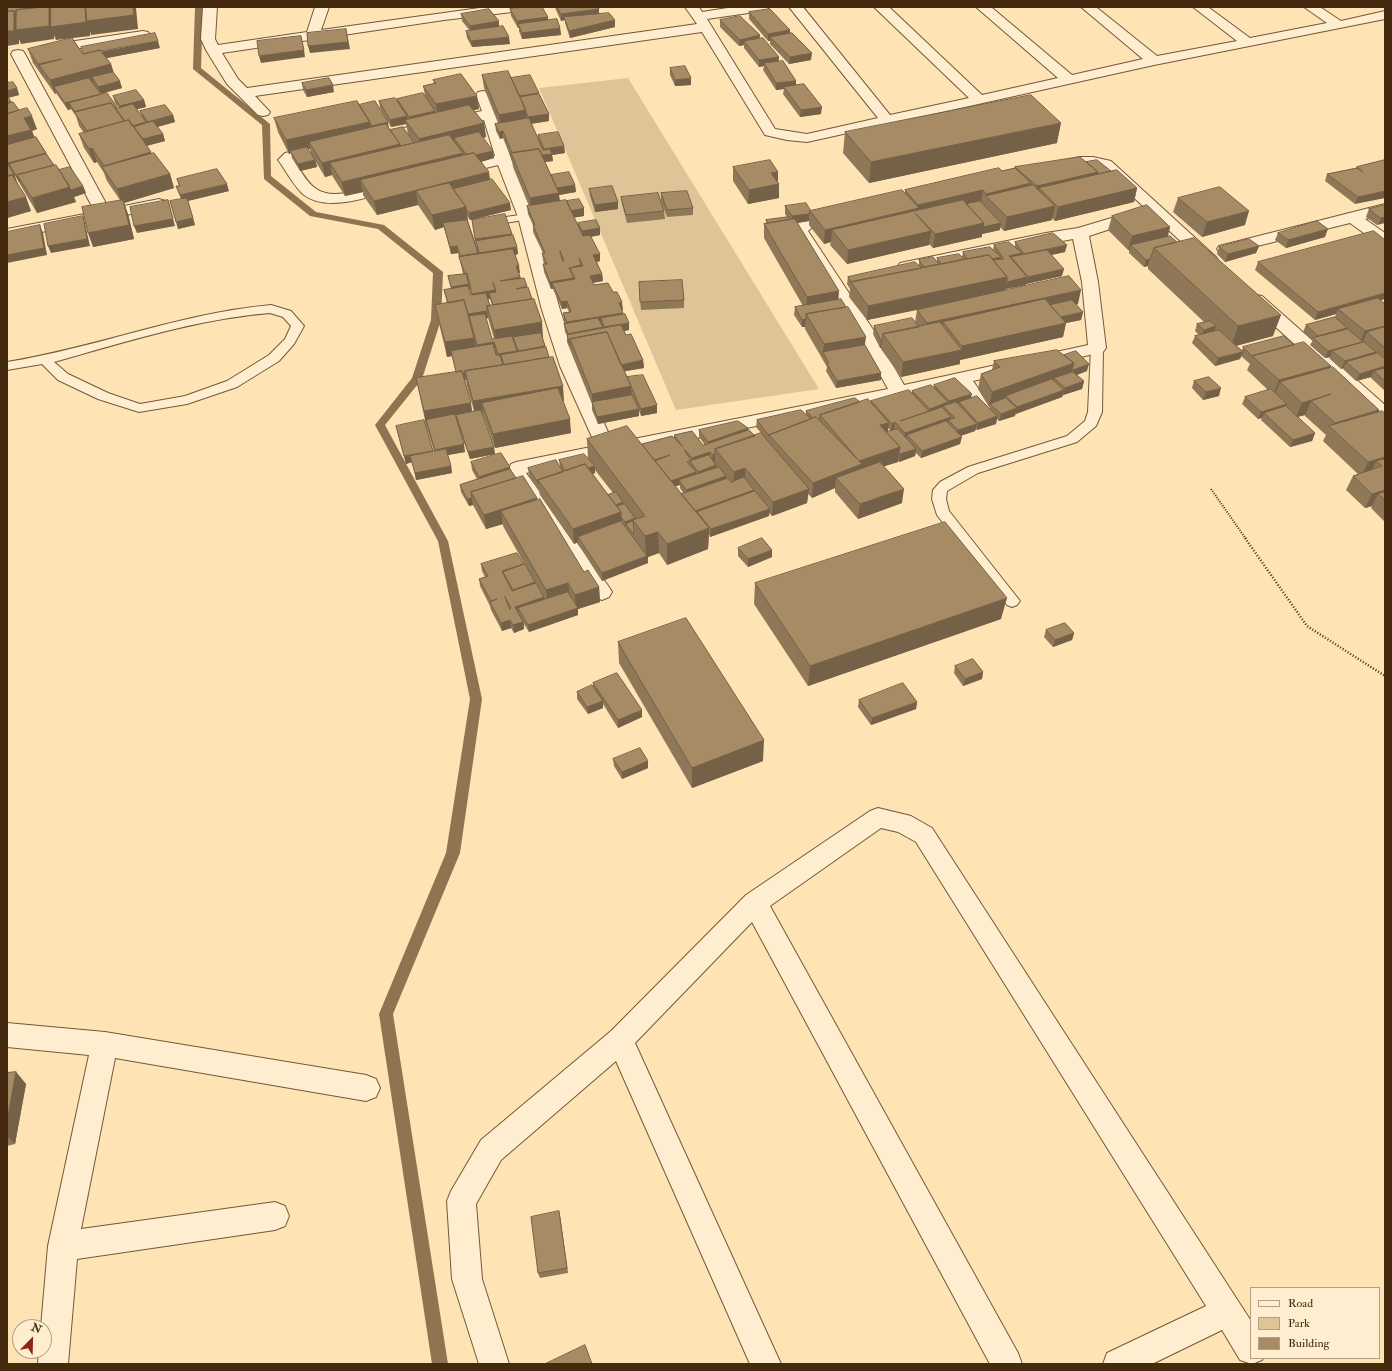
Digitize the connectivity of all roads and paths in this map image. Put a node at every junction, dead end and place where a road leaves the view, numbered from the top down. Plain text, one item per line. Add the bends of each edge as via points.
1 (210, 7) edge
2 (322, 7) edge
3 (411, 7) edge
4 (521, 7) edge
5 (762, 7) edge
6 (796, 7) edge
7 (880, 7) edge
8 (982, 7) edge
9 (1088, 7) edge
10 (1200, 7) edge
11 (1311, 7) edge
12 (1385, 15) edge
13 (444, 16) junction
14 (699, 17) edge
15 (1339, 25) junction
16 (314, 34) junction
17 (143, 35) edge
18 (1247, 42) junction
19 (212, 50) junction
20 (12, 55) edge
21 (1154, 60) junction
22 (1069, 80) junction
23 (243, 92) junction
24 (483, 95) edge
25 (978, 99) junction
26 (263, 112) dead end
27 (490, 114) junction
28 (886, 119) junction
29 (503, 159) junction
30 (1038, 171) edge
31 (442, 174) edge
32 (405, 183) edge
33 (158, 204) edge
34 (1385, 209) edge
35 (1156, 210) junction
36 (855, 212) edge
37 (104, 214) junction
38 (526, 217) junction
39 (1352, 217) junction
40 (475, 225) edge
41 (1080, 233) junction
42 (7, 234) edge
43 (1385, 242) edge
44 (1203, 254) junction
45 (894, 269) edge
46 (1221, 269) edge
47 (1244, 290) edge
48 (1097, 348) junction
49 (45, 360) junction
50 (7, 366) edge
51 (961, 378) junction
52 (899, 392) junction
53 (860, 400) junction
54 (983, 408) edge
55 (1385, 415) edge
56 (874, 417) edge
57 (745, 424) junction
58 (760, 441) edge
59 (629, 445) junction
60 (607, 450) junction
61 (644, 463) edge
62 (1211, 489) dead end
63 (602, 592) dead end
64 (1012, 600) dead end
65 (1385, 676) edge
66 (755, 903) junction
67 (7, 1035) edge
68 (620, 1040) junction
69 (105, 1044) junction
70 (366, 1088) dead end
71 (275, 1216) dead end
72 (63, 1246) junction
73 (1227, 1312) junction
74 (1250, 1347) edge
75 (52, 1364) edge
76 (494, 1364) edge
77 (766, 1364) edge
78 (1007, 1364) edge
79 (1118, 1364) edge

1 - 19 street via 208,39
2 - 16 street
3 - 13 street
4 - 13 street
5 - 14 street
6 - 28 street
7 - 25 street
8 - 22 street
9 - 21 street
10 - 18 street
11 - 15 street
12 - 15 street
13 - 16 street
14 - 23 street
14 - 28 street via 770,132 806,138
15 - 18 street
16 - 19 street
17 - 20 street
18 - 21 street
19 - 23 street via 232,81
20 - 37 street
21 - 22 street
22 - 25 street
23 - 26 street
24 - 27 street
25 - 28 street
27 - 29 street
27 - 32 street via 290,156 286,160 310,191 325,197 344,198
29 - 31 street
29 - 38 street
30 - 35 street via 1084,160 1106,164
33 - 37 street
34 - 39 street
35 - 41 street
35 - 44 street
36 - 52 street via 809,222 802,226 800,231 841,280 873,329
37 - 42 street
38 - 40 lane
38 - 60 street via 543,311 561,368
39 - 43 street
39 - 44 street
41 - 45 street
41 - 48 street via 1082,284
44 - 46 street
47 - 55 street via 1299,328
48 - 51 street
48 - 64 lane via 1095,412 1091,423 1072,439 973,470 940,490 938,498 942,512
49 - 49 lane via 63,377 103,396 139,408 187,400 232,384 274,358 290,341 298,326 288,314 271,309 247,310 163,328
49 - 50 lane
51 - 52 street
51 - 54 street
52 - 53 street
53 - 56 street
53 - 57 street
57 - 58 street
57 - 59 street
59 - 60 street
59 - 61 street
60 - 63 street via 523,467 518,469 516,474
62 - 65 path via 1306,626
66 - 68 street
66 - 73 street via 878,818 903,823 924,835
66 - 78 street
67 - 69 street
68 - 76 street via 491,1150 461,1202 466,1279
68 - 77 street
69 - 70 street
69 - 72 street
71 - 72 street
72 - 75 street
73 - 74 street
73 - 79 street

